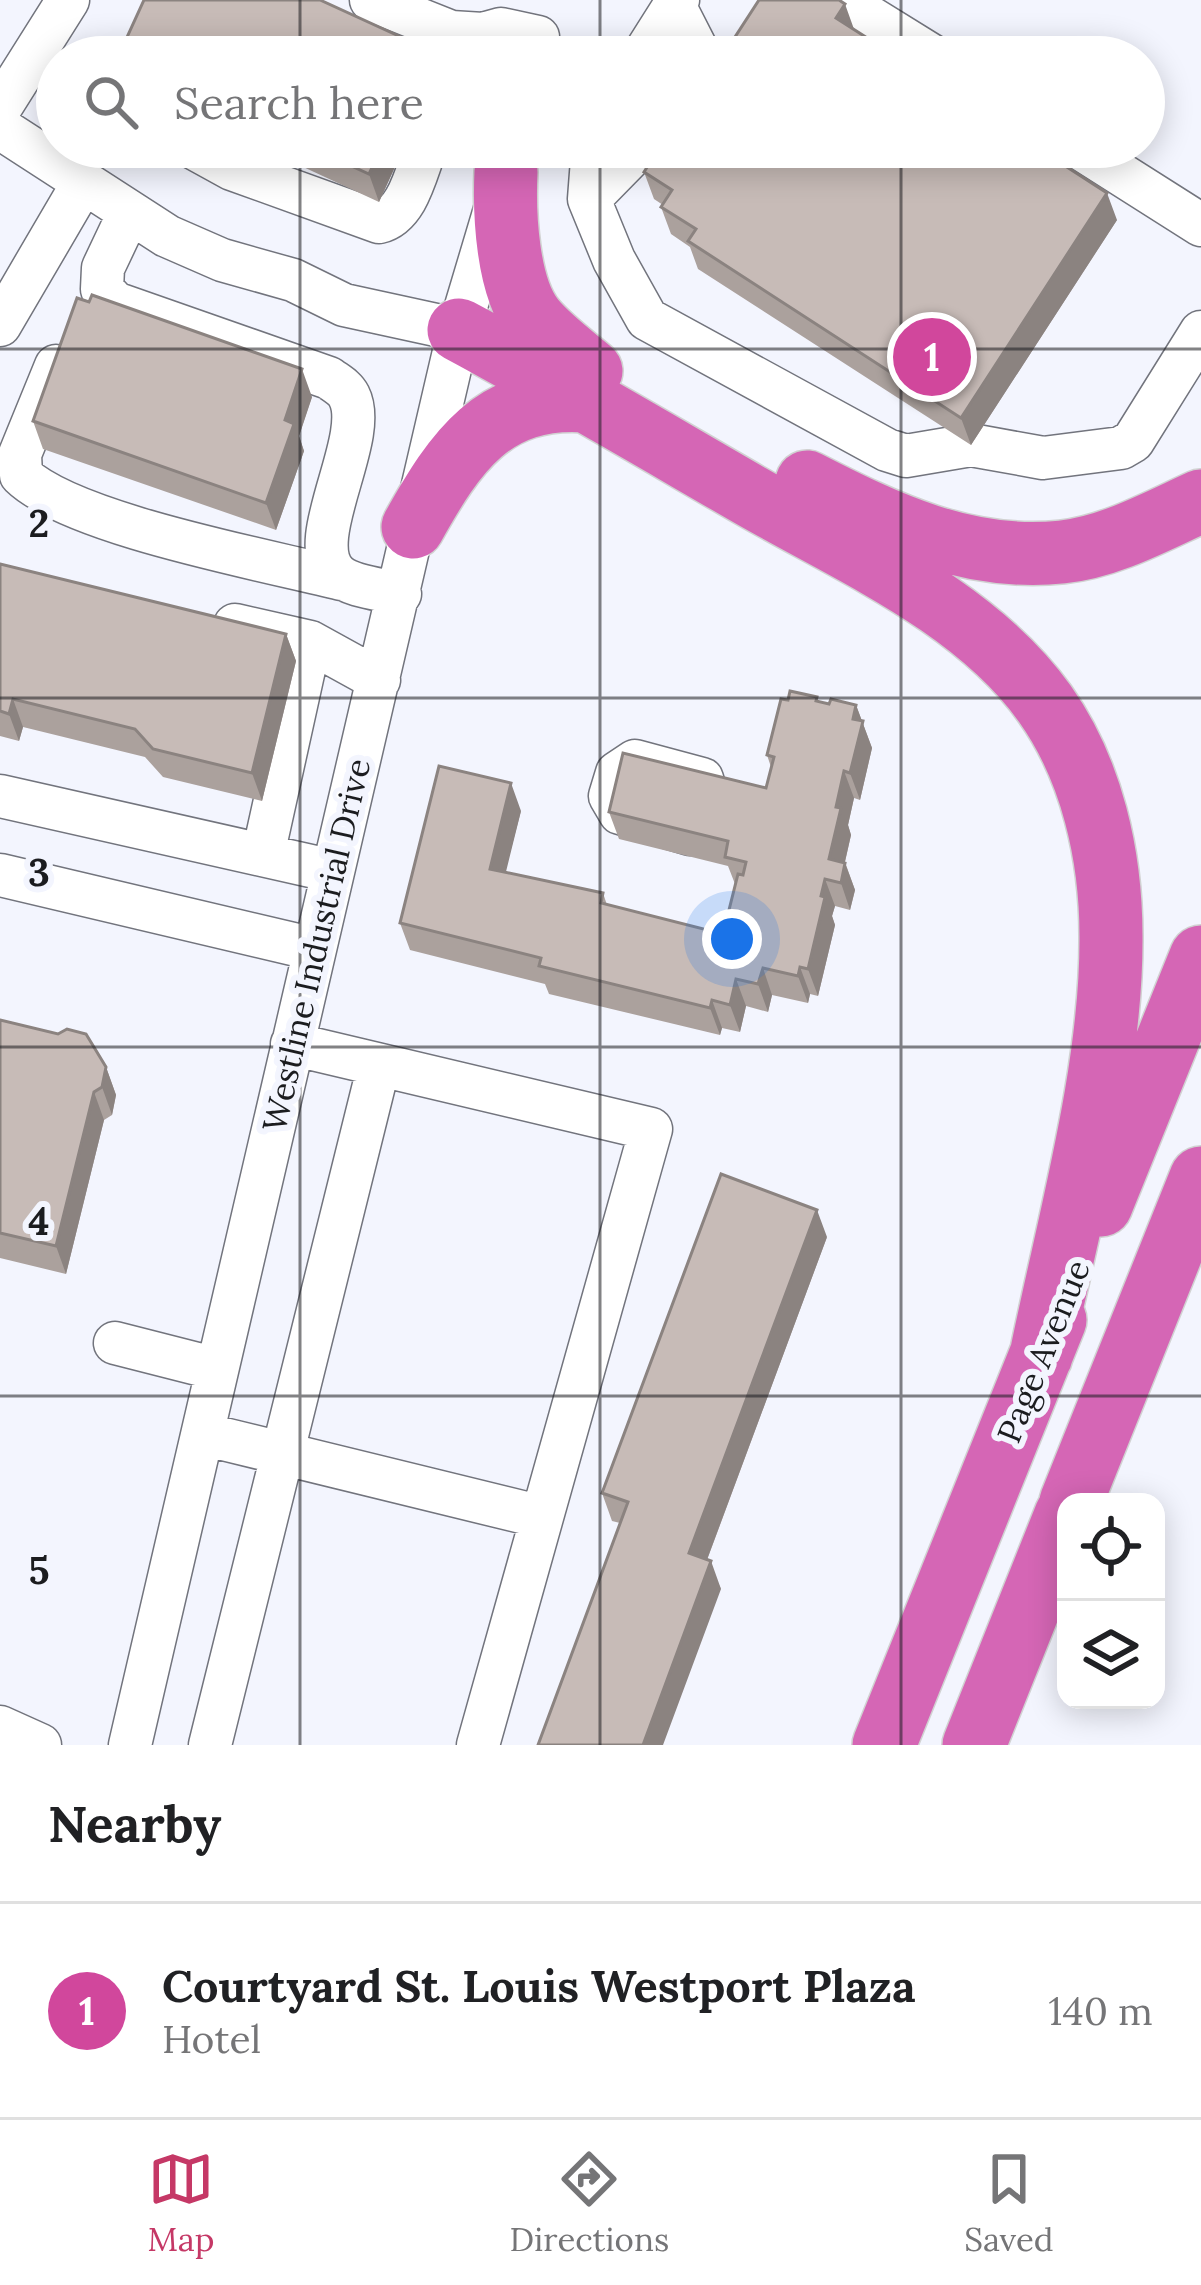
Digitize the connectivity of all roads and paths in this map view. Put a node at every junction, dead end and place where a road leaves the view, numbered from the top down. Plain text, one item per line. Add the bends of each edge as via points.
1 (68, 0) edge
2 (371, 0) edge
3 (842, 0) edge
4 (676, 3) edge
5 (539, 32) edge
6 (45, 36) edge
7 (459, 36) edge
8 (492, 36) edge
9 (655, 36) edge
10 (691, 36) edge
11 (900, 36) edge
12 (36, 51) edge
13 (0, 108) edge
14 (0, 128) edge
15 (36, 148) edge
16 (64, 168) edge
17 (71, 168) edge
18 (230, 168) edge
19 (418, 168) edge
20 (505, 168) edge
21 (507, 168) edge
22 (591, 168) edge
23 (619, 168) edge
24 (1111, 168) edge
25 (589, 199) junction
26 (129, 213) junction
27 (1201, 225) edge
28 (83, 314) junction
29 (462, 319) junction
30 (0, 326) edge
31 (1201, 332) edge
32 (589, 386) junction
33 (1201, 501) edge
34 (413, 526) junction
35 (341, 579) junction
36 (400, 594) junction
37 (199, 616) edge
38 (310, 642) junction
39 (380, 680) junction
40 (0, 796) edge
41 (263, 855) junction
42 (333, 871) junction
43 (0, 875) edge
44 (314, 949) junction
45 (1201, 956) edge
46 (292, 1044) junction
47 (379, 1065) junction
48 (1201, 1178) edge
49 (1201, 1279) edge
50 (115, 1343) dead end
51 (1041, 1356) junction
52 (217, 1369) junction
53 (202, 1434) junction
54 (285, 1454) junction
55 (1075, 1493) edge
56 (1093, 1493) edge
57 (542, 1517) junction
58 (1057, 1537) edge
59 (1057, 1562) edge
60 (1010, 1654) junction
61 (130, 1745) edge
62 (210, 1745) edge
63 (478, 1745) edge
64 (884, 1745) edge
65 (974, 1745) edge

1 - 6 street
2 - 7 street
3 - 11 street
4 - 9 street
4 - 10 street
5 - 8 street via 501,29
12 - 13 street
14 - 15 street
16 - 30 street
17 - 26 street
18 - 19 street via 379,222 402,207
20 - 29 street, Westline Industrial Drive
21 - 32 highway via 504,204 520,293
22 - 25 street
23 - 25 street
24 - 27 street
25 - 31 street via 647,320 906,457 971,446 1043,458 1120,448 1133,441
26 - 28 street
26 - 29 street via 222,260 344,304
28 - 35 street via 115,303 329,378 347,392 348,443 326,537 328,563
28 - 35 street via 20,454 21,475 38,491 113,520
29 - 32 highway
29 - 34 street, Westline Industrial Drive
32 - 33 highway via 940,542 1065,552 1126,536
32 - 34 highway via 474,435
32 - 51 highway via 984,638 1044,703 1083,769 1112,934 1106,1038
34 - 36 street, Westline Industrial Drive
35 - 36 street
36 - 39 street, Westline Industrial Drive
37 - 38 street
38 - 39 street
38 - 41 street
39 - 42 street, Westline Industrial Drive
40 - 41 street
41 - 42 street
42 - 44 street, Westline Industrial Drive
43 - 44 street
44 - 46 street, Westline Industrial Drive
45 - 51 highway, Page Avenue
46 - 47 street
46 - 52 street, Westline Industrial Drive
47 - 54 street
47 - 57 street via 651,1130
48 - 55 highway
49 - 56 highway
50 - 52 street
51 - 64 highway, Page Avenue
52 - 53 street, Westline Industrial Drive
53 - 54 street
53 - 61 street, Westline Industrial Drive
54 - 57 street
54 - 62 street
57 - 63 street
58 - 60 highway
59 - 60 highway
60 - 65 highway

